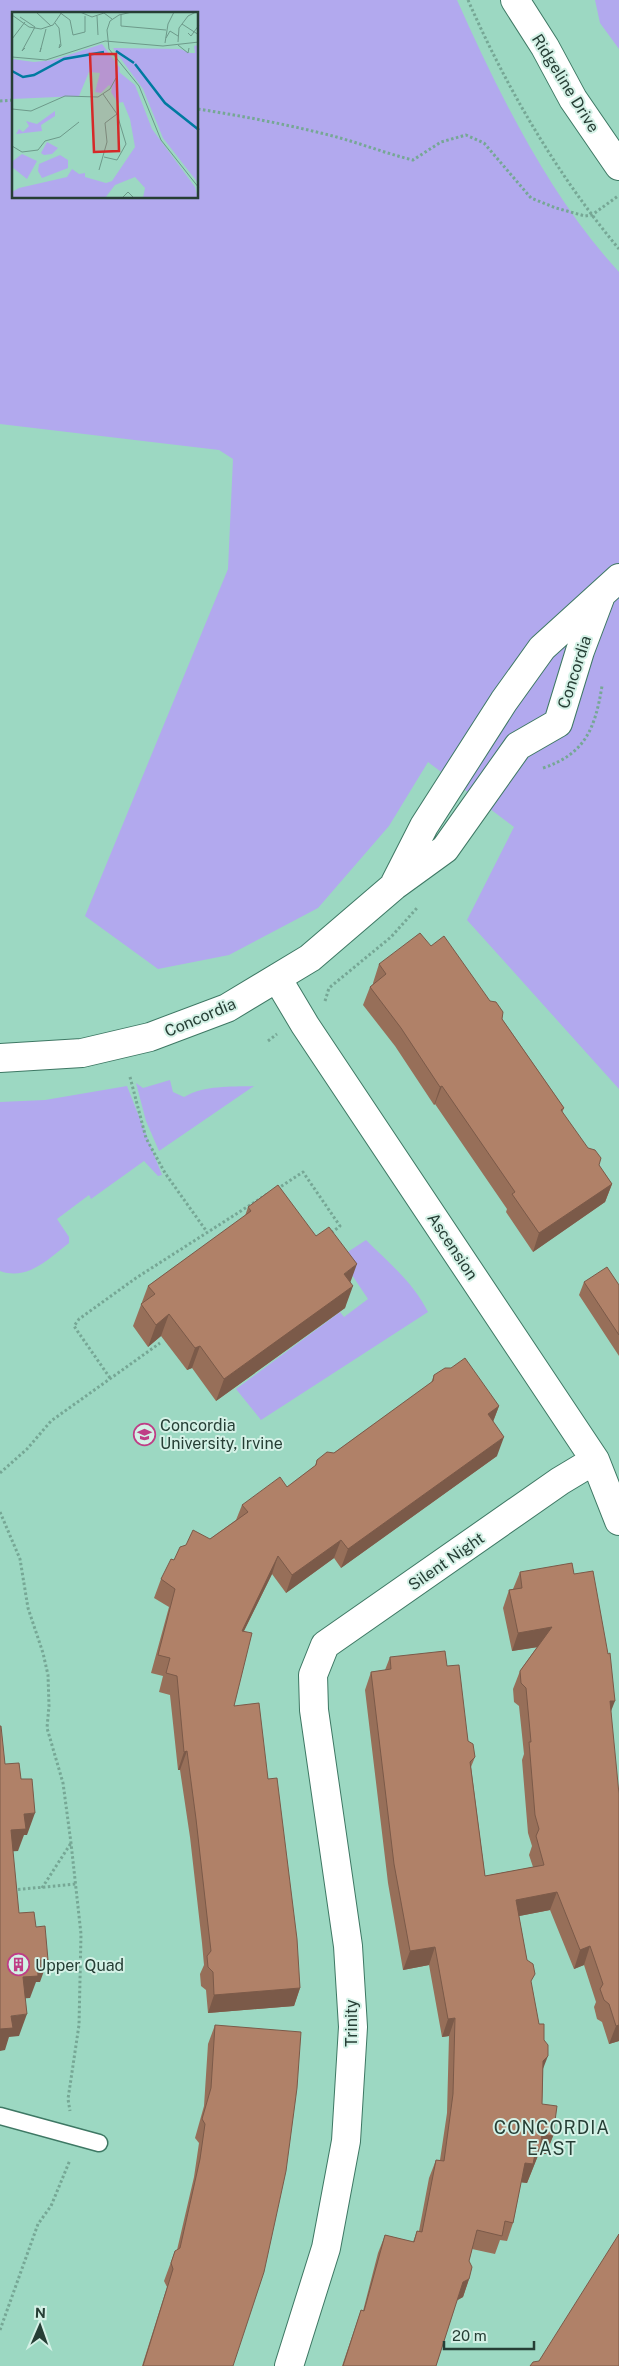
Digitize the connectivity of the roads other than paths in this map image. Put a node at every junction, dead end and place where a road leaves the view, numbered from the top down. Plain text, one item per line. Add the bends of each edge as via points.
1 (515, 0) edge
2 (619, 166) edge
3 (619, 578) edge
4 (600, 598) junction
5 (394, 886) junction
6 (277, 978) junction
7 (0, 1058) edge
8 (595, 1460) junction
9 (619, 1521) edge
10 (313, 1674) joint
11 (0, 2116) edge
12 (99, 2143) dead end
13 (289, 2366) edge

1 - 2 street, Ridgeline Drive via 573,99
3 - 4 street, Concordia
4 - 5 street, Concordia via 542,648 504,701 424,826
4 - 5 street, Concordia via 558,723 518,746 445,849
5 - 6 street, Concordia via 310,958
6 - 7 street, Concordia via 227,1008 150,1037 82,1053
6 - 8 street, Ascension via 305,1025
8 - 9 street, Ascension
8 - 10 street, Silent Night via 325,1645
10 - 13 street, Trinity via 314,1710 348,1946 352,2027 346,2141 326,2248
11 - 12 lane

